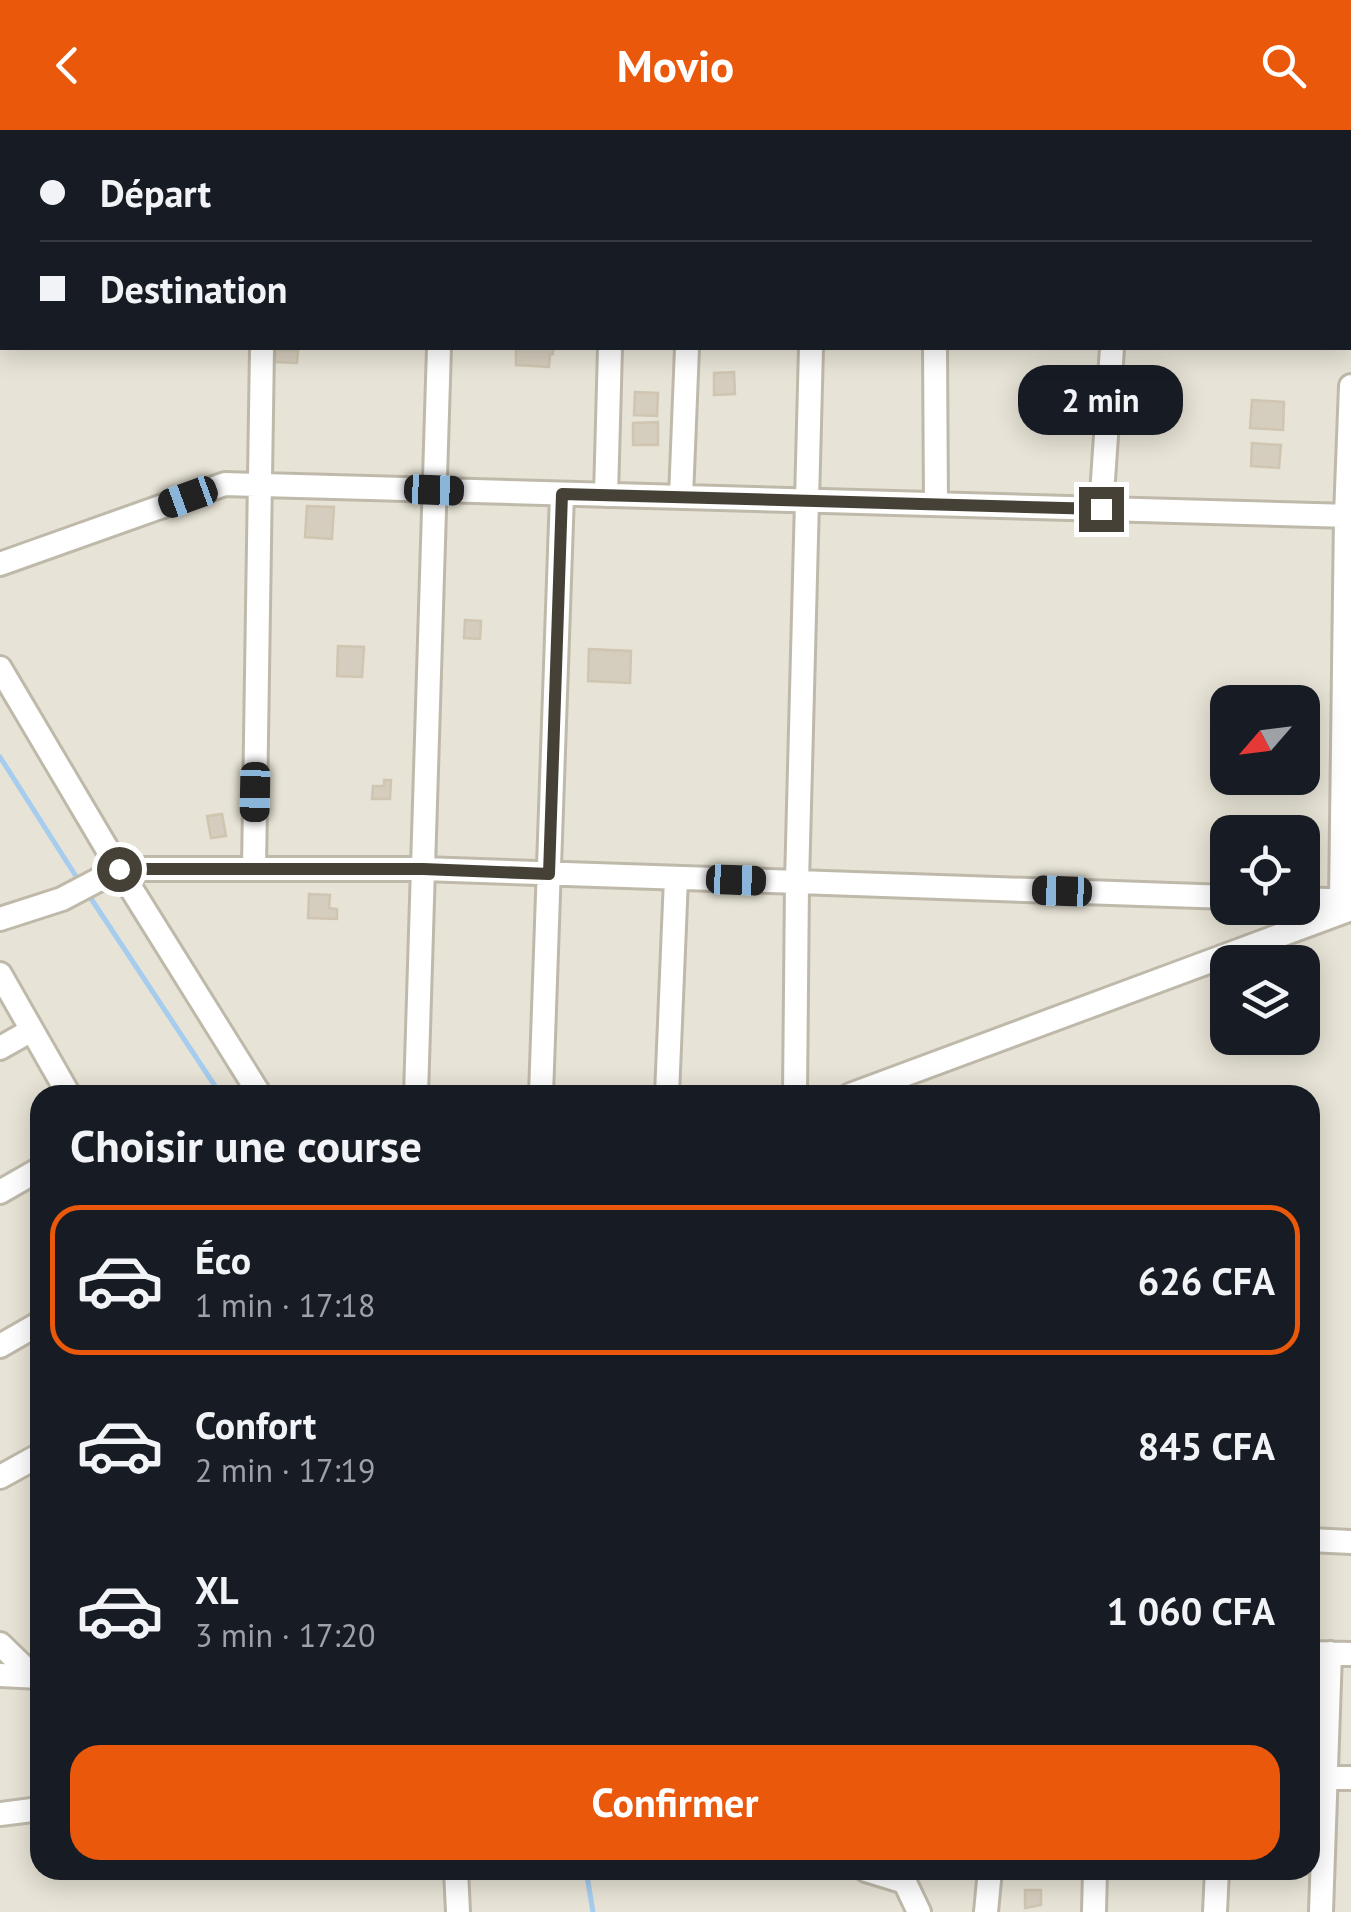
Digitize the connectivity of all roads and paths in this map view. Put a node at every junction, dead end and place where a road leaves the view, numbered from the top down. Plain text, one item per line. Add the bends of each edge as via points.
1 (262, 350) edge
2 (438, 350) edge
3 (610, 350) edge
4 (687, 350) edge
5 (811, 350) edge
6 (935, 350) edge
7 (1112, 350) edge
8 (1351, 386) edge
9 (260, 485) junction
10 (434, 490) junction
11 (562, 494) junction
12 (606, 495) junction
13 (681, 497) junction
14 (808, 501) junction
15 (936, 504) junction
16 (1101, 509) junction
17 (1349, 516) edge
18 (0, 564) edge
19 (0, 668) edge
20 (119, 869) junction
21 (254, 869) junction
22 (423, 869) junction
23 (549, 874) junction
24 (676, 878) junction
25 (797, 882) junction
26 (1210, 896) edge
27 (1320, 901) edge
28 (1348, 903) edge
29 (0, 920) edge
30 (0, 974) edge
31 (32, 1030) junction
32 (0, 1048) edge
33 (63, 1085) edge
34 (254, 1085) edge
35 (416, 1085) edge
36 (541, 1085) edge
37 (667, 1085) edge
38 (796, 1085) edge
39 (876, 1085) edge
40 (30, 1175) edge
41 (0, 1192) edge
42 (30, 1329) edge
43 (0, 1346) edge
44 (30, 1460) edge
45 (0, 1477) edge
46 (1320, 1540) edge
47 (1351, 1542) edge
48 (0, 1644) edge
49 (1330, 1653) edge
50 (30, 1671) edge
51 (0, 1675) edge
52 (30, 1677) edge
53 (1320, 1757) edge
54 (1320, 1778) edge
55 (1351, 1778) edge
56 (30, 1810) edge
57 (0, 1814) edge
58 (1320, 1867) edge
59 (456, 1880) edge
60 (904, 1880) edge
61 (989, 1880) edge
62 (1095, 1880) edge
63 (1217, 1880) edge
64 (458, 1912) edge
65 (919, 1912) edge
66 (986, 1912) edge
67 (1094, 1912) edge
68 (1215, 1912) edge
69 (1321, 1912) edge

1 - 9 street
2 - 10 street
3 - 12 street
4 - 13 street
5 - 14 street
6 - 15 street
7 - 16 street
8 - 17 street
9 - 10 street
9 - 18 street via 225,484
9 - 21 street
10 - 11 street
10 - 22 street
11 - 12 street
11 - 23 street
12 - 13 street
13 - 14 street
14 - 15 street
14 - 25 street
15 - 16 street
16 - 17 street
17 - 28 street
19 - 20 street
20 - 21 street
20 - 29 street via 62,899
20 - 34 street
21 - 22 street
22 - 23 street
22 - 35 street
23 - 24 street
23 - 36 street
24 - 25 street
24 - 37 street
25 - 26 street
25 - 38 street
27 - 28 street
28 - 39 street
30 - 31 street
31 - 32 street
31 - 33 street
40 - 41 street
42 - 43 street
44 - 45 street
46 - 47 street
48 - 50 street
49 - 53 street
51 - 52 street
54 - 55 street
56 - 57 street
58 - 69 street
59 - 64 street
60 - 65 street
61 - 66 street
62 - 67 street
63 - 68 street

